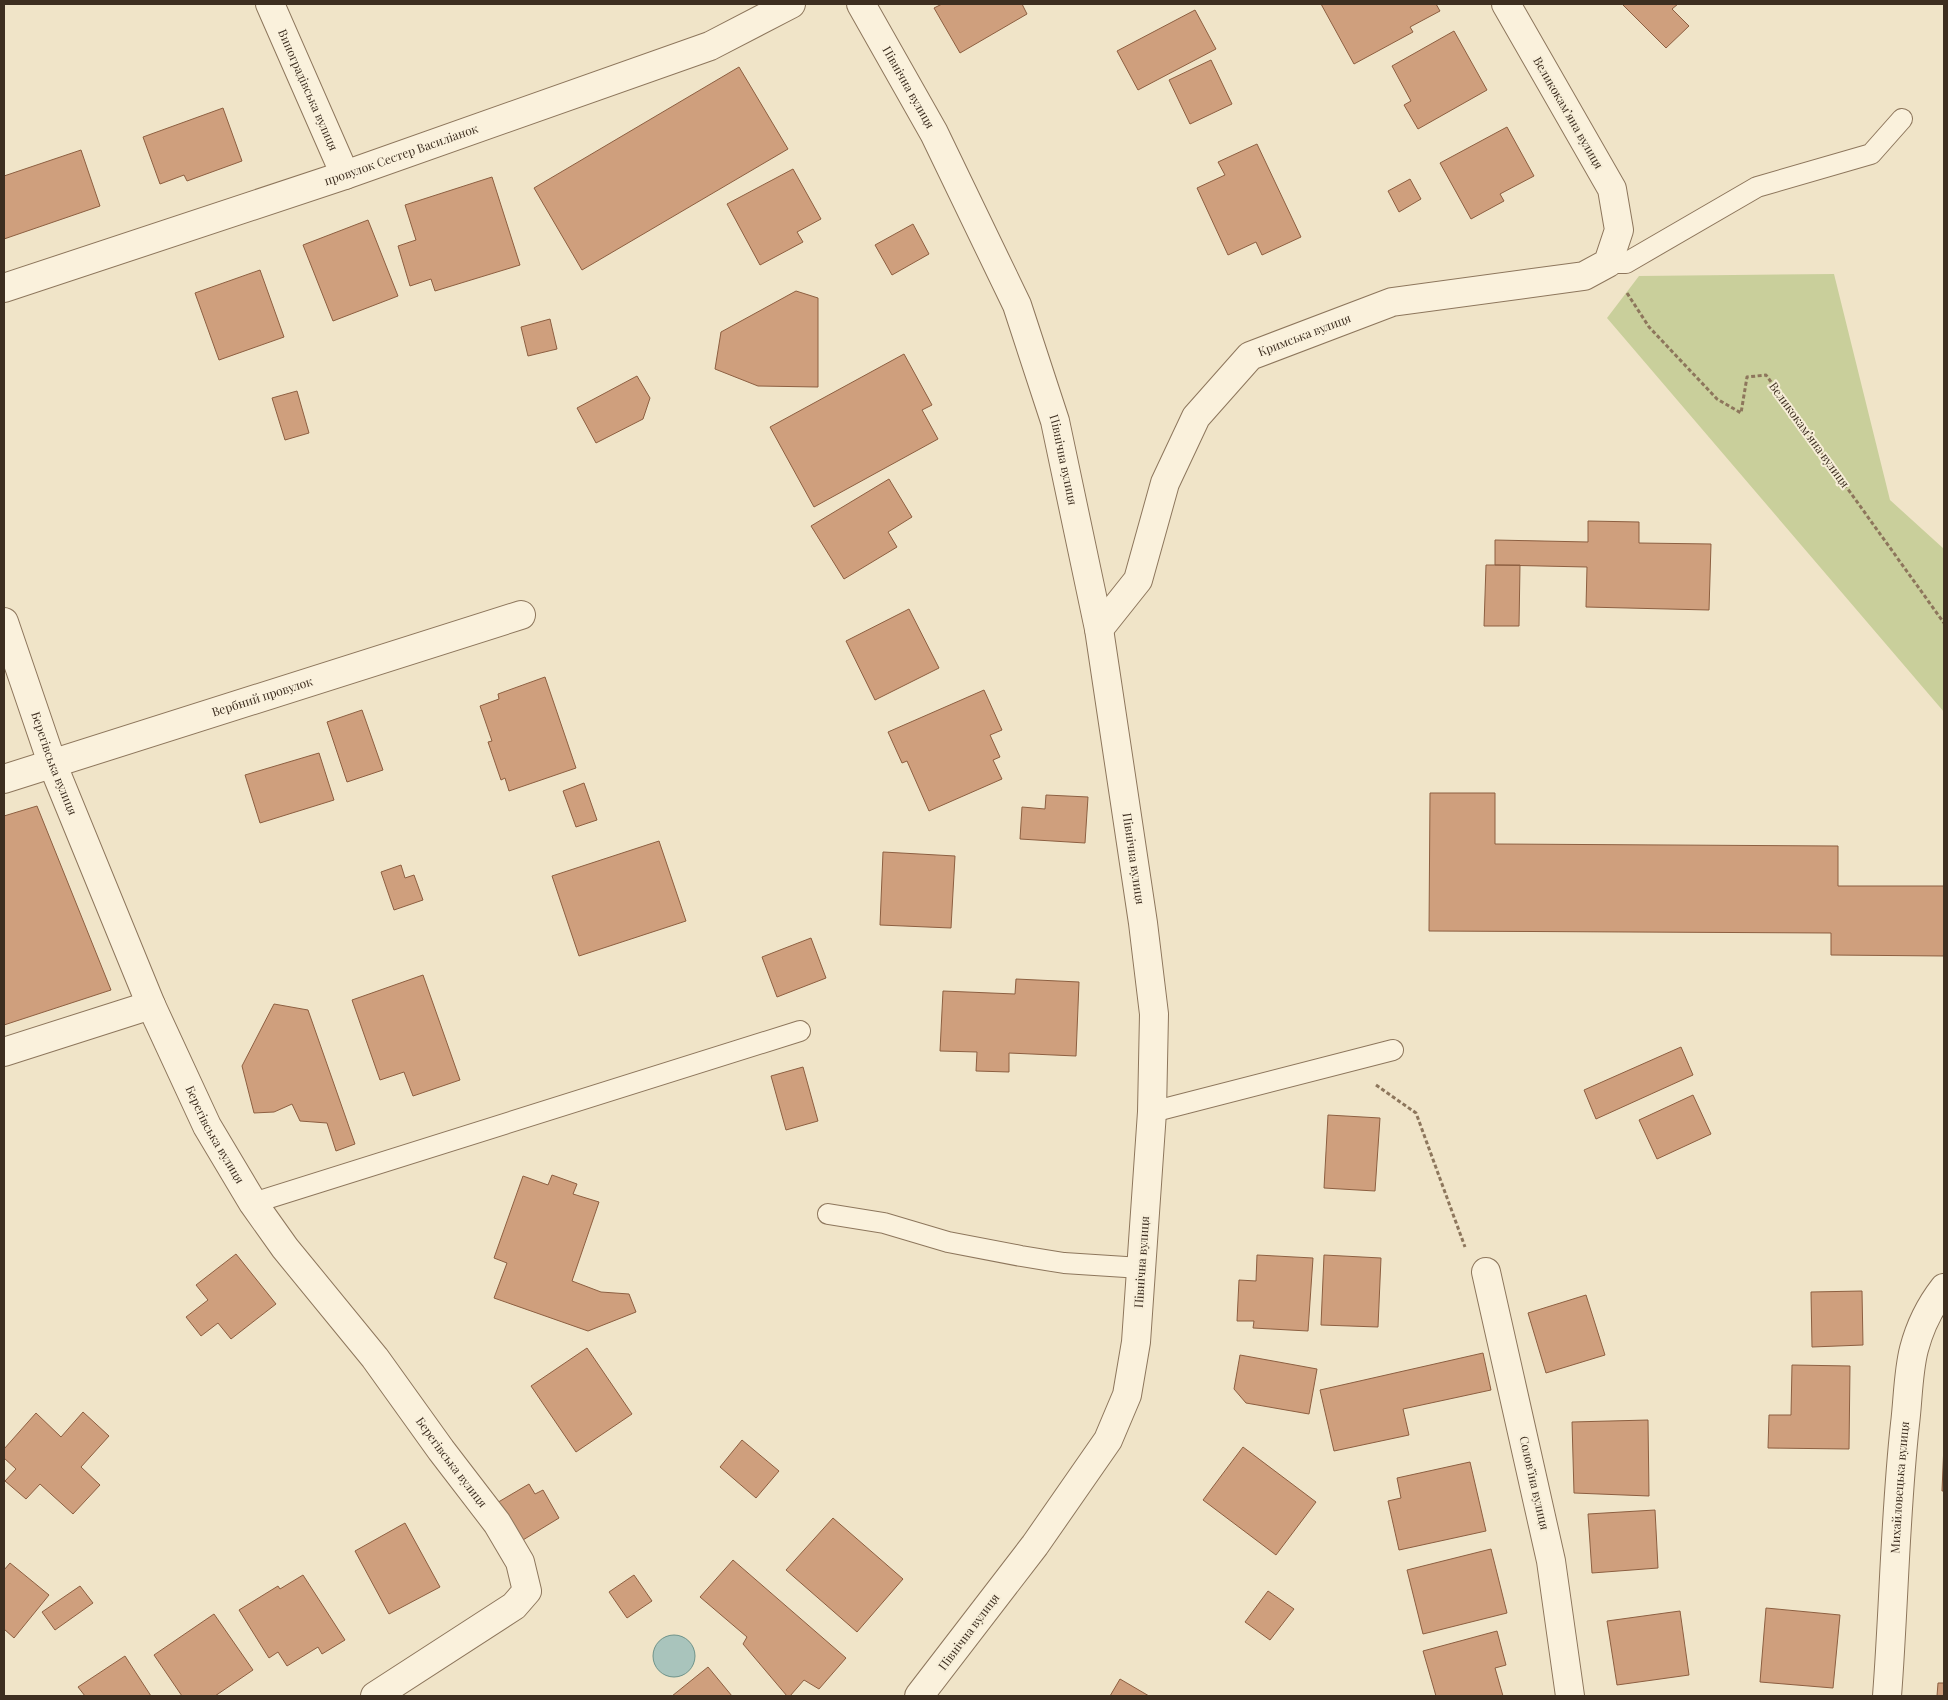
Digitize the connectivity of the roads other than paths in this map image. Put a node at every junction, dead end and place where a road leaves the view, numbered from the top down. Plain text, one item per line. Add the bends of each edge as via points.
1 (270, 4) edge
2 (792, 4) edge
3 (861, 4) edge
4 (1506, 4) edge
5 (1902, 119) dead end
6 (345, 175) junction
7 (1608, 263) junction
8 (4, 288) edge
9 (521, 615) dead end
10 (4, 622) edge
11 (1099, 629) junction
12 (52, 763) junction
13 (4, 779) edge
14 (151, 1005) junction
15 (800, 1031) dead end
16 (1393, 1050) dead end
17 (4, 1052) edge
18 (1152, 1112) junction
19 (253, 1203) junction
20 (828, 1214) dead end
21 (1141, 1268) junction
22 (1486, 1272) road end
23 (1944, 1288) edge
24 (375, 1696) edge
25 (919, 1696) edge
26 (1570, 1696) edge
27 (1887, 1696) edge

1 - 6 street, Виноградівська вулиця
2 - 6 street, провулок Сестер Василіанок via 710,46
3 - 11 street, Північна вулиця via 934,133 1017,305 1055,420
4 - 7 street, Великокамʼяна вулиця via 1612,190 1620,230
5 - 7 lane via 1871,154 1758,187 1626,263
6 - 8 street, провулок Сестер Василіанок
7 - 11 street, Кримська вулиця via 1584,276 1392,302 1250,356 1196,418 1165,483 1138,580
9 - 12 street, Вербний провулок
10 - 12 street, Берегівська вулиця
11 - 18 street, Північна вулиця via 1154,1014
12 - 13 street, Вербний провулок
12 - 14 street, Берегівська вулиця
14 - 17 street
14 - 19 street, Берегівська вулиця via 206,1126
15 - 19 lane
16 - 18 lane
18 - 21 street, Північна вулиця
19 - 24 street, Берегівська вулиця via 285,1248 375,1358 497,1523 520,1562 527,1590 514,1606
20 - 21 lane via 884,1223 948,1242 1038,1259
21 - 25 street, Північна вулиця via 1136,1342 1127,1395 1108,1440 1035,1545
22 - 26 street, Соловʼїна вулиця via 1551,1561
23 - 27 street, Михайловецька вулиця via 1921,1326 1914,1350 1901,1460

